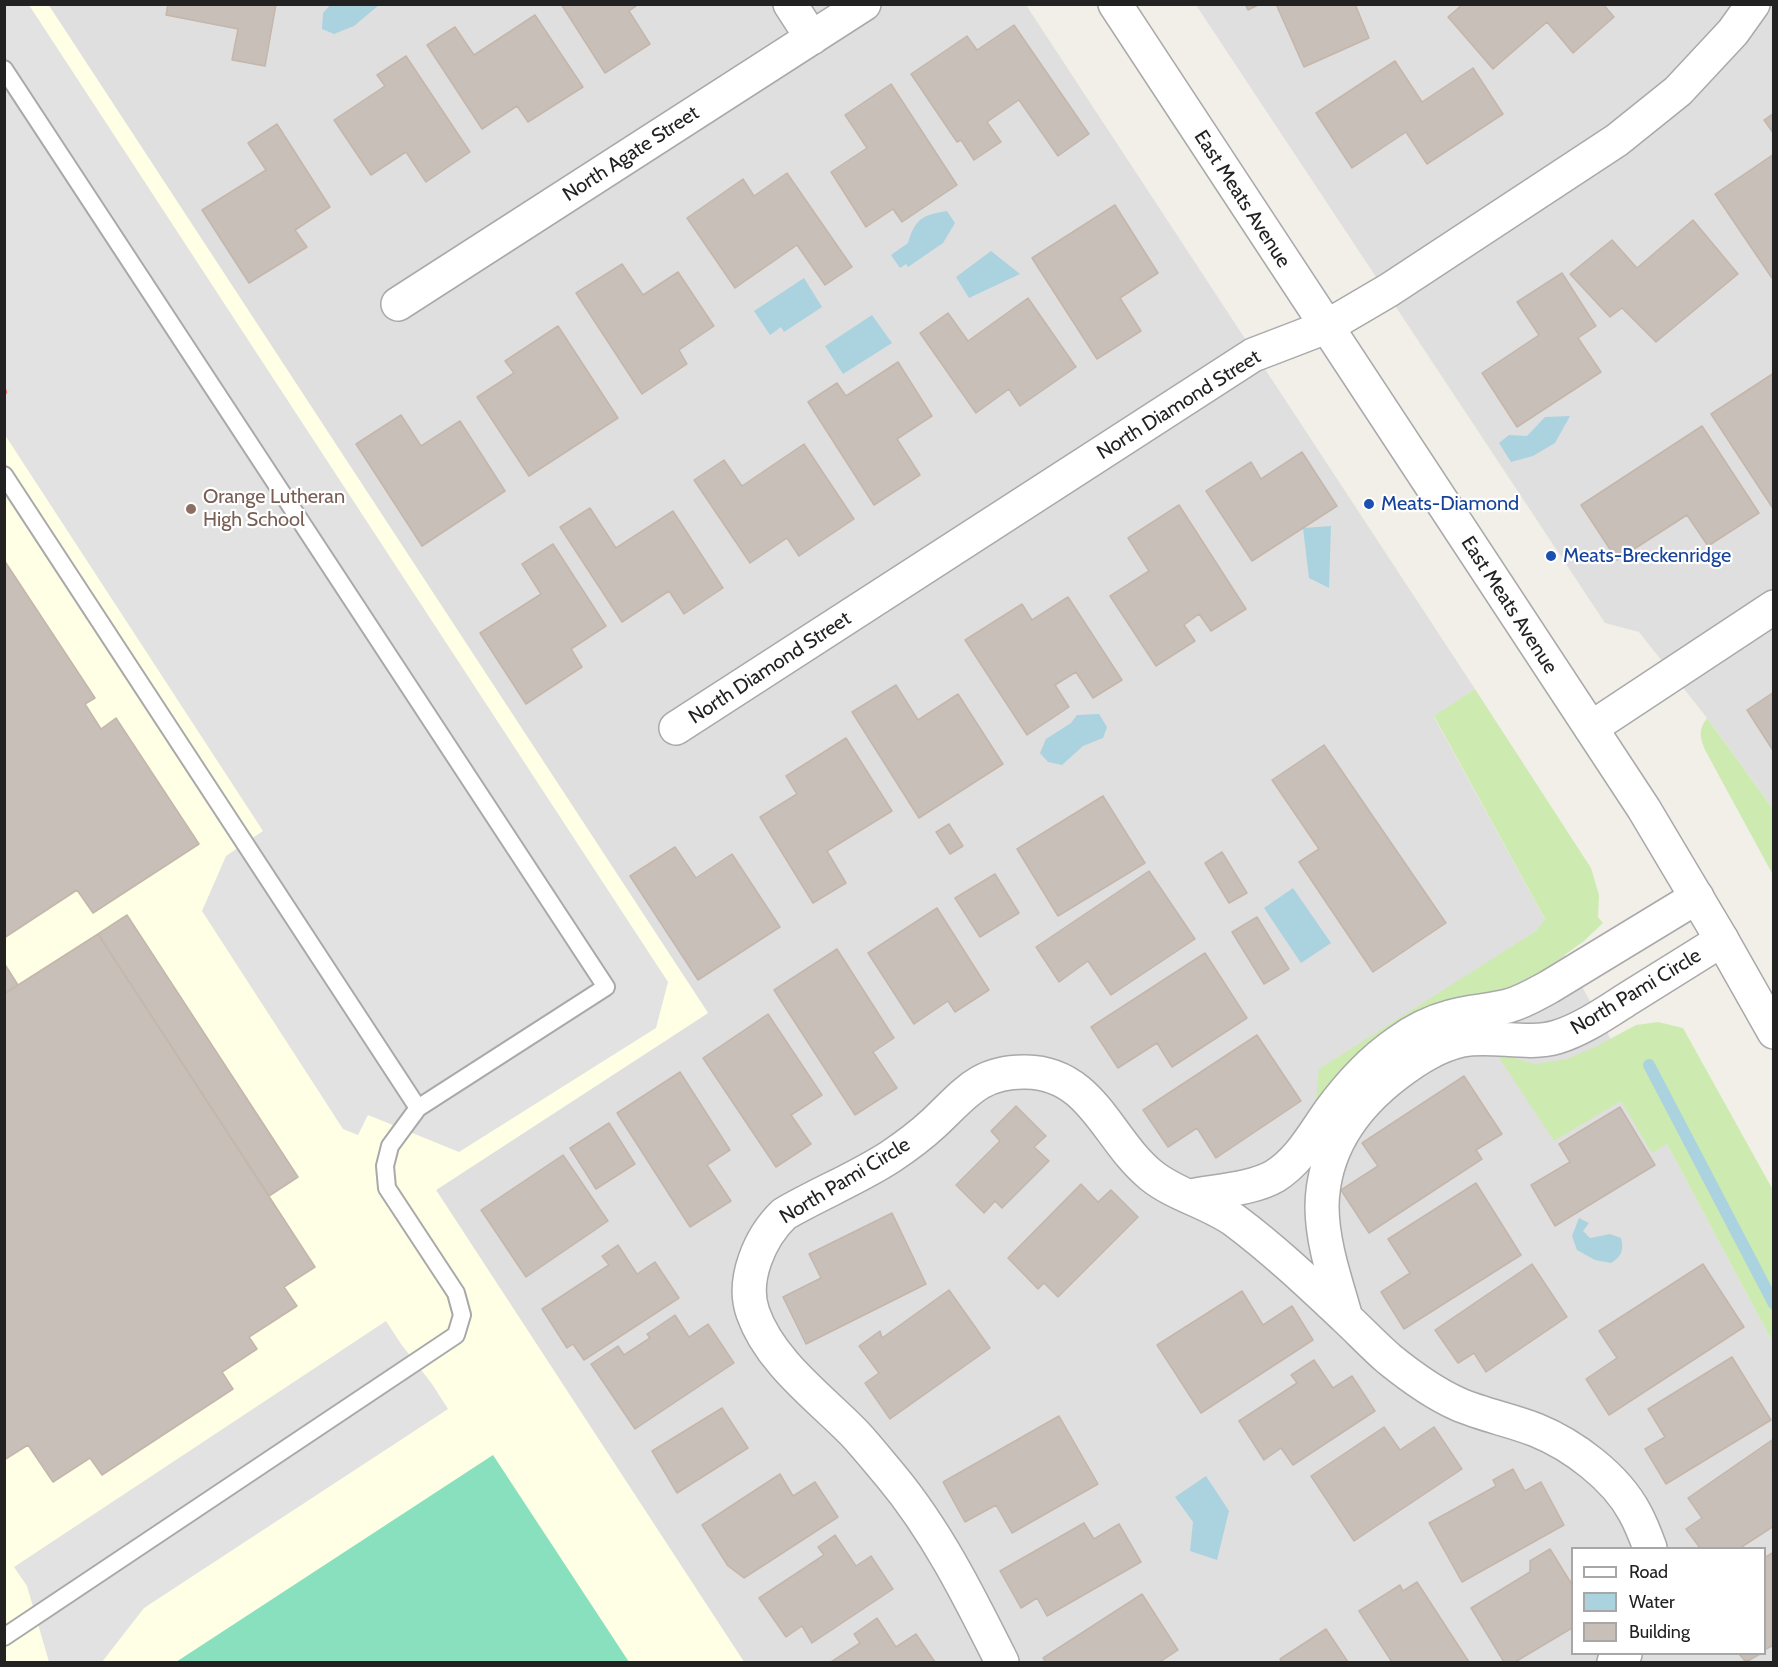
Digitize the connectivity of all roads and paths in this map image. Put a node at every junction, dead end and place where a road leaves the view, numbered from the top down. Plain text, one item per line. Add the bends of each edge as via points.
1 (790, 4) edge
2 (864, 4) edge
3 (1115, 4) edge
4 (1753, 4) edge
5 (812, 38) junction
6 (4, 69) edge
7 (398, 304) dead end
8 (1326, 327) junction
9 (4, 475) edge
10 (1773, 607) edge
11 (676, 728) dead end
12 (1591, 728) junction
13 (1697, 897) junction
14 (1722, 940) junction
15 (1773, 1032) edge
16 (418, 1108) junction
17 (1191, 1196) junction
18 (1346, 1318) junction
19 (1650, 1547) edge
20 (4, 1638) edge
21 (1002, 1662) edge

1 - 5 street
2 - 5 street, North Agate Street
3 - 8 street, East Meats Avenue
4 - 8 street, North Diamond Street via 1733,32 1678,91 1617,140
5 - 7 street, North Agate Street
6 - 16 lane via 606,987
8 - 11 street, North Diamond Street via 1253,355
8 - 12 street, East Meats Avenue
9 - 16 lane
10 - 12 street
12 - 13 street, East Meats Avenue
13 - 14 street, East Meats Avenue
13 - 17 street via 1527,999 1449,1017 1397,1043 1349,1087 1294,1162 1274,1177
14 - 15 street, East Meats Avenue
14 - 18 street, North Pami Circle via 1576,1030 1541,1041 1465,1040 1446,1045 1427,1053 1373,1092 1346,1128 1331,1156 1323,1184 1325,1238
16 - 20 lane via 390,1146 385,1166 387,1188 456,1293 462,1316 456,1335
17 - 18 street, North Pami Circle via 1232,1219
17 - 21 street, North Pami Circle via 1142,1168 1088,1099 1074,1087 1055,1076 1003,1073 965,1092 890,1157 784,1214 756,1257 749,1298 766,1341 856,1435 909,1500 950,1564
18 - 19 street, North Pami Circle via 1390,1359 1433,1391 1458,1404 1534,1429 1589,1461 1624,1496

